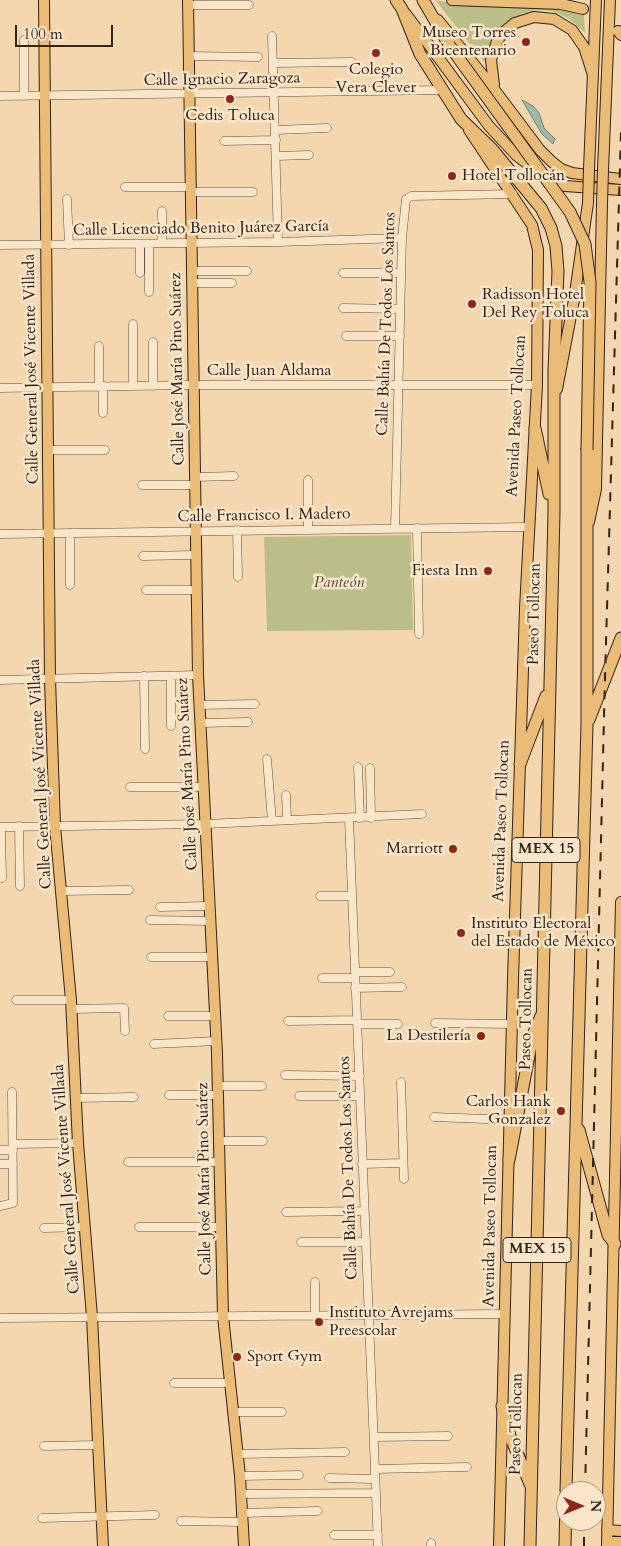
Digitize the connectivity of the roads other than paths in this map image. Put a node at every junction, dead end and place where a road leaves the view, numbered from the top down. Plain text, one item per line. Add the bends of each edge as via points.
1 (44, 0) edge
2 (452, 0) edge
3 (596, 0) edge
4 (610, 0) edge
5 (188, 3) edge
6 (399, 4) edge
7 (249, 5) dead end
8 (426, 5) edge
9 (583, 9) dead end
10 (272, 36) dead end
11 (24, 40) dead end
12 (189, 56) junction
13 (258, 57) dead end
14 (352, 62) dead end
15 (273, 63) junction
16 (593, 74) junction
17 (494, 89) junction
18 (444, 90) junction
19 (275, 93) junction
20 (190, 94) junction
21 (46, 95) junction
22 (0, 96) edge
23 (24, 96) junction
24 (461, 119) junction
25 (327, 128) dead end
26 (276, 130) junction
27 (276, 140) junction
28 (224, 141) dead end
29 (309, 155) dead end
30 (277, 156) junction
31 (621, 179) edge
32 (125, 187) dead end
33 (191, 190) junction
34 (621, 190) edge
35 (253, 192) dead end
36 (513, 194) junction
37 (67, 199) dead end
38 (162, 212) dead end
39 (402, 238) junction
40 (192, 242) junction
41 (278, 242) junction
42 (69, 244) junction
43 (140, 244) junction
44 (149, 244) junction
45 (162, 244) junction
46 (0, 245) edge
47 (46, 245) junction
48 (192, 271) junction
49 (247, 271) dead end
50 (140, 273) dead end
51 (344, 273) dead end
52 (400, 273) junction
53 (192, 283) junction
54 (232, 283) dead end
55 (149, 292) dead end
56 (343, 308) dead end
57 (400, 309) junction
58 (133, 324) dead end
59 (346, 336) dead end
60 (400, 336) junction
61 (153, 342) dead end
62 (99, 346) dead end
63 (194, 385) junction
64 (398, 385) junction
65 (537, 385) junction
66 (133, 386) junction
67 (153, 386) junction
68 (48, 387) junction
69 (101, 387) junction
70 (0, 388) edge
71 (554, 403) junction
72 (103, 414) dead end
73 (535, 428) junction
74 (49, 450) junction
75 (105, 450) dead end
76 (234, 476) dead end
77 (308, 480) dead end
78 (195, 481) junction
79 (142, 485) dead end
80 (554, 512) junction
81 (588, 526) junction
82 (395, 528) junction
83 (417, 528) junction
84 (529, 528) junction
85 (308, 529) junction
86 (237, 530) junction
87 (194, 531) junction
88 (70, 533) junction
89 (0, 534) edge
90 (49, 534) junction
91 (195, 555) junction
92 (143, 556) dead end
93 (238, 577) dead end
94 (70, 585) dead end
95 (146, 590) dead end
96 (196, 590) junction
97 (419, 634) dead end
98 (621, 638) edge
99 (198, 675) junction
100 (144, 676) junction
101 (171, 676) junction
102 (50, 679) junction
103 (0, 680) edge
104 (550, 687) junction
105 (255, 704) dead end
106 (199, 706) junction
107 (248, 722) dead end
108 (200, 723) junction
109 (587, 724) junction
110 (171, 726) dead end
111 (145, 749) dead end
112 (267, 759) dead end
113 (520, 764) junction
114 (358, 767) dead end
115 (370, 768) dead end
116 (130, 787) dead end
117 (204, 787) junction
118 (286, 795) dead end
119 (422, 814) dead end
120 (349, 818) junction
121 (360, 818) junction
122 (371, 818) junction
123 (287, 820) junction
124 (272, 821) junction
125 (206, 824) junction
126 (19, 826) junction
127 (55, 826) junction
128 (1, 827) edge
129 (2, 878) dead end
130 (20, 886) dead end
131 (128, 890) dead end
132 (62, 891) junction
133 (320, 896) dead end
134 (352, 896) junction
135 (621, 902) edge
136 (209, 906) junction
137 (160, 907) dead end
138 (150, 920) dead end
139 (210, 921) junction
140 (151, 957) dead end
141 (212, 957) junction
142 (390, 972) dead end
143 (355, 975) junction
144 (322, 978) dead end
145 (402, 987) dead end
146 (355, 988) junction
147 (16, 1000) dead end
148 (71, 1004) junction
149 (543, 1012) junction
150 (168, 1016) dead end
151 (215, 1016) junction
152 (288, 1021) dead end
153 (357, 1022) junction
154 (435, 1023) dead end
155 (398, 1024) dead end
156 (512, 1024) junction
157 (125, 1031) dead end
158 (620, 1032) edge
159 (216, 1041) junction
160 (154, 1044) dead end
161 (285, 1075) dead end
162 (360, 1076) junction
163 (401, 1082) dead end
164 (262, 1086) dead end
165 (218, 1090) junction
166 (12, 1092) dead end
167 (169, 1095) dead end
168 (298, 1096) dead end
169 (360, 1096) junction
170 (134, 1097) dead end
171 (76, 1098) junction
172 (576, 1114) junction
173 (434, 1118) dead end
174 (510, 1120) junction
175 (219, 1141) junction
176 (264, 1141) dead end
177 (78, 1143) junction
178 (13, 1147) junction
179 (0, 1150) edge
180 (509, 1160) junction
181 (128, 1162) dead end
182 (220, 1162) junction
183 (403, 1163) junction
184 (0, 1164) edge
185 (13, 1164) junction
186 (362, 1164) junction
187 (404, 1179) dead end
188 (0, 1206) edge
189 (364, 1211) junction
190 (286, 1212) dead end
191 (84, 1227) junction
192 (139, 1227) dead end
193 (221, 1227) junction
194 (44, 1228) dead end
195 (301, 1242) dead end
196 (365, 1242) junction
197 (615, 1244) junction
198 (315, 1282) dead end
199 (505, 1314) junction
200 (368, 1315) junction
201 (223, 1316) junction
202 (316, 1316) junction
203 (92, 1317) junction
204 (0, 1318) edge
205 (174, 1383) dead end
206 (230, 1383) junction
207 (502, 1406) junction
208 (233, 1412) junction
209 (282, 1412) dead end
210 (448, 1436) dead end
211 (374, 1437) junction
212 (98, 1445) junction
213 (44, 1446) dead end
214 (345, 1452) dead end
215 (238, 1454) junction
216 (467, 1467) dead end
217 (375, 1469) junction
218 (299, 1475) dead end
219 (240, 1476) junction
220 (329, 1478) dead end
221 (375, 1479) junction
222 (566, 1481) edge
223 (532, 1487) junction
224 (376, 1493) junction
225 (241, 1494) junction
226 (318, 1511) dead end
227 (155, 1514) dead end
228 (101, 1516) junction
229 (242, 1517) junction
230 (42, 1518) dead end
231 (181, 1521) dead end
232 (607, 1530) junction
233 (565, 1531) edge
234 (621, 1531) edge
235 (334, 1535) dead end
236 (378, 1535) junction
237 (621, 1542) edge
238 (607, 1544) edge
239 (102, 1546) edge
240 (244, 1546) edge
241 (378, 1546) edge
242 (499, 1546) edge
243 (530, 1546) edge
244 (565, 1546) edge

1 - 21 main road, Calle General José Vicente Villada
2 - 9 main road via 561,4
3 - 16 main road, MEX 15
4 - 81 main road, MEX 15, bridge via 596,489
5 - 7 street
5 - 12 main road, Calle José María Pino Suárez
6 - 18 highway, Avenida Paseo Tollocan via 420,54
6 - 34 main road via 489,126 517,156 551,180 566,186
8 - 17 main road
8 - 81 highway, bridge via 449,44 570,212 585,244 590,282
10 - 15 street
11 - 23 street
12 - 13 street
12 - 20 main road, Calle José María Pino Suárez
14 - 15 street
15 - 19 street
16 - 17 main road via 584,47 572,30 554,19 534,17 515,23 497,42 491,60
16 - 71 main road, MEX 15, bridge via 588,203
17 - 31 main road via 540,150 561,169
18 - 19 street, Calle Ignacio Zaragoza
18 - 24 highway, Avenida Paseo Tollocan
19 - 20 street, Calle Ignacio Zaragoza
19 - 26 street
20 - 21 street, Calle Ignacio Zaragoza
20 - 33 main road, Calle José María Pino Suárez
21 - 23 street, Calle Ignacio Zaragoza
21 - 47 main road, Calle General José Vicente Villada
22 - 23 street, Calle Ignacio Zaragoza
24 - 36 main road, Avenida Paseo Tollocan
24 - 71 highway, Avenida Paseo Tollocan via 492,149 542,208 551,228 558,271
25 - 26 street
26 - 27 street
27 - 28 street
27 - 30 street
29 - 30 street
30 - 41 street
32 - 33 street
33 - 35 street
33 - 40 main road, Calle José María Pino Suárez
36 - 39 street, Calle Bahía De Todos Los Santos via 408,196
36 - 65 main road, Avenida Paseo Tollocan via 532,225 538,250
37 - 42 street
38 - 45 street
39 - 41 street, Calle Licenciado Benito Juárez García
39 - 52 street, Calle Bahía De Todos Los Santos
40 - 41 street, Calle Licenciado Benito Juárez García
40 - 45 street, Calle Licenciado Benito Juárez García
40 - 48 main road, Calle José María Pino Suárez
42 - 43 street, Calle Licenciado Benito Juárez García
42 - 47 street, Calle Licenciado Benito Juárez García
43 - 44 street, Calle Licenciado Benito Juárez García
43 - 50 street
44 - 45 street, Calle Licenciado Benito Juárez García
44 - 55 street
46 - 47 street, Calle Licenciado Benito Juárez García
47 - 68 main road, Calle General José Vicente Villada
48 - 49 street
48 - 53 main road, Calle José María Pino Suárez
51 - 52 street
52 - 57 street, Calle Bahía De Todos Los Santos
53 - 54 street
53 - 63 main road, Calle José María Pino Suárez
56 - 57 street
57 - 60 street, Calle Bahía De Todos Los Santos
58 - 66 street
59 - 60 street
60 - 64 street, Calle Bahía De Todos Los Santos
61 - 67 street
62 - 69 street
63 - 64 street, Calle Juan Aldama
63 - 67 street, Calle Juan Aldama
63 - 78 main road, Calle José María Pino Suárez
64 - 65 street, Calle Juan Aldama
64 - 82 street, Calle Bahía De Todos Los Santos
65 - 73 main road, Avenida Paseo Tollocan
66 - 67 street, Calle Juan Aldama
66 - 69 street, Calle Juan Aldama
68 - 69 street, Calle Juan Aldama
68 - 70 street, Calle Juan Aldama
68 - 74 main road, Calle General José Vicente Villada
69 - 72 street
71 - 80 highway, Paseo Tollocan / MEX 15
73 - 80 highway
73 - 84 main road, Avenida Paseo Tollocan
74 - 75 street
74 - 90 main road, Calle General José Vicente Villada
76 - 78 street
77 - 85 street
78 - 79 street
78 - 87 main road, Calle José María Pino Suárez
80 - 104 highway, Paseo Tollocan / MEX 15
81 - 109 highway, MEX 15
82 - 83 street, Calle Francisco I. Madero
82 - 85 street, Calle Francisco I. Madero
83 - 84 street, Calle Francisco I. Madero
83 - 97 street
84 - 113 main road, Avenida Paseo Tollocan
85 - 86 street, Calle Francisco I. Madero
86 - 87 street, Calle Francisco I. Madero
86 - 93 street
87 - 88 street, Calle Francisco I. Madero
87 - 91 main road, Calle José María Pino Suárez
88 - 90 street, Calle Francisco I. Madero
88 - 94 street
89 - 90 street, Calle Francisco I. Madero
90 - 102 main road, Calle General José Vicente Villada
91 - 92 street
91 - 96 main road, Calle José María Pino Suárez
95 - 96 street
96 - 99 main road, Calle José María Pino Suárez
98 - 109 highway
99 - 101 street
99 - 106 main road, Calle José María Pino Suárez
100 - 101 street
100 - 102 street
100 - 111 street
101 - 110 street
102 - 103 street
102 - 127 main road, Calle General José Vicente Villada
104 - 113 highway
104 - 149 highway, Paseo Tollocan / MEX 15
105 - 106 street
106 - 108 main road, Calle José María Pino Suárez
107 - 108 street
108 - 117 main road, Calle José María Pino Suárez
109 - 172 highway, MEX 15
112 - 124 street
113 - 156 main road, Avenida Paseo Tollocan
114 - 121 street
115 - 122 street
116 - 117 street
117 - 125 main road, Calle José María Pino Suárez
118 - 123 street
119 - 122 street
120 - 121 street
120 - 123 street
120 - 134 street, Calle Bahía De Todos Los Santos
121 - 122 street
123 - 124 street
124 - 125 street
125 - 127 street
125 - 136 main road, Calle José María Pino Suárez
126 - 127 street
126 - 128 street
126 - 130 street
127 - 132 main road, Calle General José Vicente Villada
128 - 129 street
131 - 132 street
132 - 148 main road, Calle General José Vicente Villada
133 - 134 street
134 - 143 street, Calle Bahía De Todos Los Santos
135 - 158 main road
136 - 137 street
136 - 139 main road, Calle José María Pino Suárez
138 - 139 street
139 - 141 main road, Calle José María Pino Suárez
140 - 141 street
141 - 151 main road, Calle José María Pino Suárez
142 - 143 street
143 - 144 street
143 - 146 street, Calle Bahía De Todos Los Santos
145 - 146 street
146 - 153 street, Calle Bahía De Todos Los Santos
147 - 148 street
148 - 157 street via 124,1008
148 - 171 main road, Calle General José Vicente Villada
149 - 180 highway via 533,1035
149 - 223 highway, Paseo Tollocan / MEX 15
150 - 151 street
151 - 159 main road, Calle José María Pino Suárez
152 - 153 street
153 - 155 street
153 - 162 street, Calle Bahía De Todos Los Santos
154 - 156 street
156 - 174 main road, Avenida Paseo Tollocan
158 - 197 main road
159 - 160 street
159 - 165 main road, Calle José María Pino Suárez
161 - 162 street
162 - 169 street, Calle Bahía De Todos Los Santos
163 - 183 street
164 - 165 street
165 - 167 street
165 - 175 main road, Calle José María Pino Suárez
166 - 178 street
168 - 169 street
169 - 186 street, Calle Bahía De Todos Los Santos
170 - 171 street
171 - 177 main road, Calle General José Vicente Villada
172 - 197 highway via 608,1236
172 - 222 highway, MEX 15
173 - 174 street
174 - 180 main road, Avenida Paseo Tollocan
175 - 176 street
175 - 182 main road, Calle José María Pino Suárez
177 - 178 street
177 - 191 main road, Calle General José Vicente Villada
178 - 179 street
178 - 185 street
180 - 199 main road, Avenida Paseo Tollocan
181 - 182 street
182 - 193 main road, Calle José María Pino Suárez
183 - 186 street
183 - 187 street
184 - 185 street
185 - 188 street via 13,1203
186 - 189 street, Calle Bahía De Todos Los Santos
189 - 190 street
189 - 196 street, Calle Bahía De Todos Los Santos
191 - 194 street
191 - 203 main road, Calle General José Vicente Villada
192 - 193 street
193 - 201 main road, Calle José María Pino Suárez
195 - 196 street
196 - 200 street, Calle Bahía De Todos Los Santos
197 - 232 main road
198 - 202 street
199 - 200 street
199 - 207 main road, Avenida Paseo Tollocan
200 - 202 street
200 - 211 street, Calle Bahía De Todos Los Santos
201 - 202 street
201 - 203 street
201 - 206 main road, Calle José María Pino Suárez
203 - 204 street
203 - 212 main road, Calle General José Vicente Villada
205 - 206 street
206 - 208 main road, Calle José María Pino Suárez
207 - 223 highway via 510,1436
207 - 242 main road, Avenida Paseo Tollocan
208 - 209 street
208 - 215 main road, Calle José María Pino Suárez
210 - 211 street
211 - 217 street, Calle Bahía De Todos Los Santos
212 - 213 street
212 - 228 main road, Calle General José Vicente Villada
214 - 215 street
215 - 219 main road, Calle José María Pino Suárez
216 - 217 street
217 - 221 street, Calle Bahía De Todos Los Santos
218 - 219 street
219 - 225 main road, Calle José María Pino Suárez
220 - 221 street
221 - 224 street, Calle Bahía De Todos Los Santos
223 - 243 highway, Paseo Tollocan / MEX 15
224 - 225 street
224 - 236 street, Calle Bahía De Todos Los Santos
225 - 229 main road, Calle José María Pino Suárez
226 - 229 street
227 - 228 street
228 - 230 street
228 - 239 main road, Calle General José Vicente Villada
229 - 231 street
229 - 240 main road, Calle José María Pino Suárez
232 - 234 main road
232 - 238 main road
233 - 244 highway, MEX 15
235 - 236 street
236 - 241 street, Calle Bahía De Todos Los Santos
237 - 238 main road

